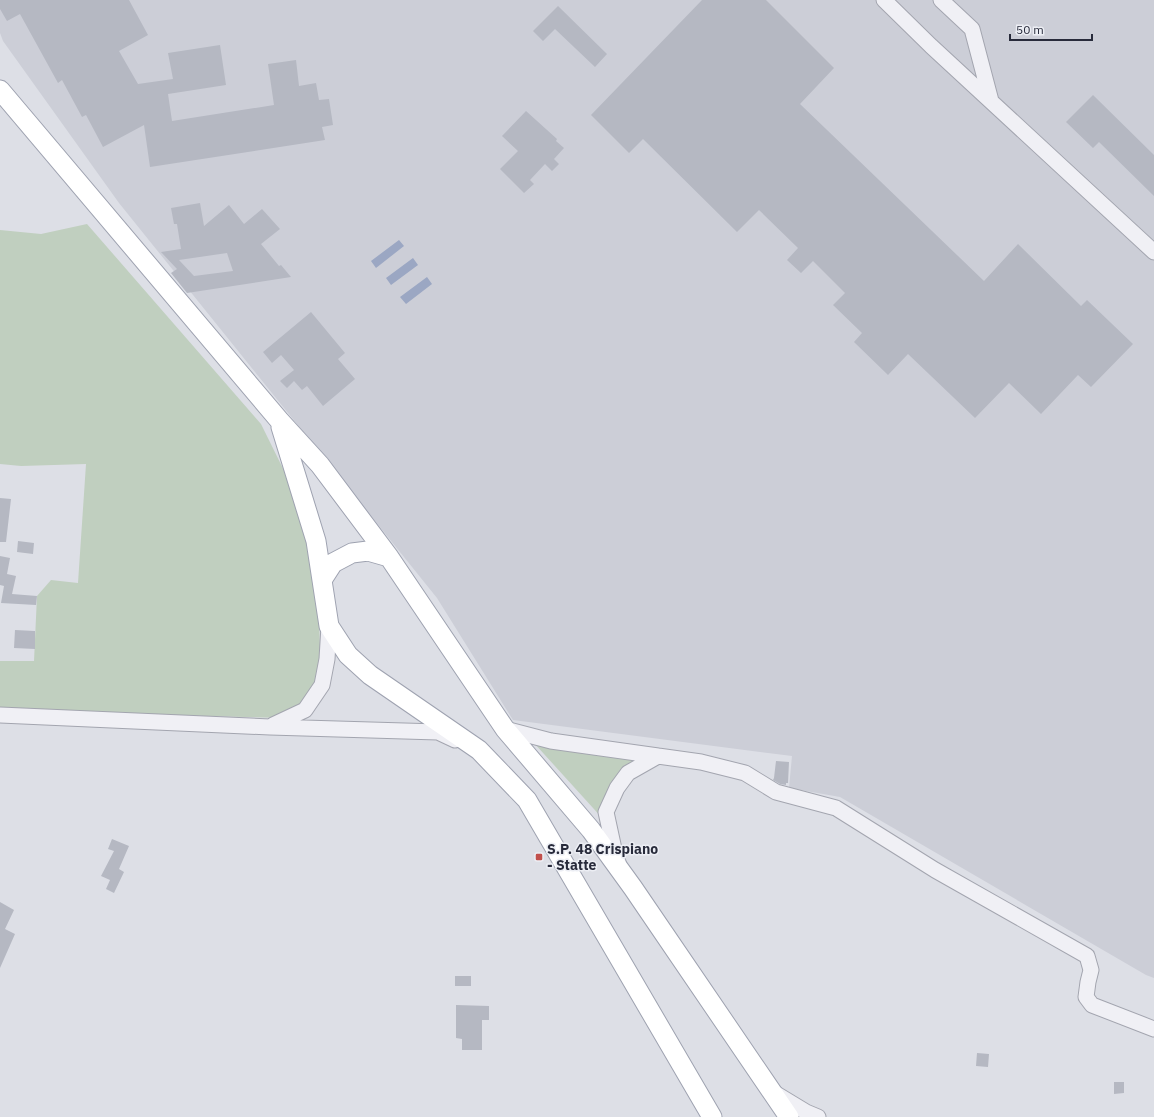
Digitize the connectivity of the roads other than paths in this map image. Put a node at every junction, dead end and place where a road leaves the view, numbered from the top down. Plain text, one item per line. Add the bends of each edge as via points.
1 (884, 0) edge
2 (942, 0) edge
3 (0, 90) edge
4 (991, 101) junction
5 (1154, 252) edge
6 (279, 420) junction
7 (389, 557) junction
8 (322, 580) junction
9 (329, 626) junction
10 (0, 715) edge
11 (270, 727) junction
12 (505, 728) junction
13 (479, 750) junction
14 (658, 756) junction
15 (621, 871) junction
16 (1154, 1029) edge
17 (771, 1091) junction
18 (712, 1117) edge
19 (789, 1117) edge
20 (818, 1117) edge

1 - 4 street
2 - 4 street via 972,29
3 - 6 main road
4 - 5 street
6 - 7 main road via 320,465
6 - 8 main road via 316,541
7 - 8 main road via 368,551 352,553 333,563
7 - 12 main road
8 - 9 main road
9 - 11 street via 322,685 305,710
9 - 13 main road via 348,655 370,675
10 - 11 street
11 - 13 street via 438,732
12 - 14 street via 551,741
12 - 15 main road via 591,830
13 - 18 main road via 527,800
14 - 15 street via 628,773 617,788 606,812
14 - 16 street via 701,762 745,773 776,792 836,808 935,870 1086,956 1091,970 1086,997 1092,1005
15 - 17 main road
17 - 19 main road
17 - 20 street

